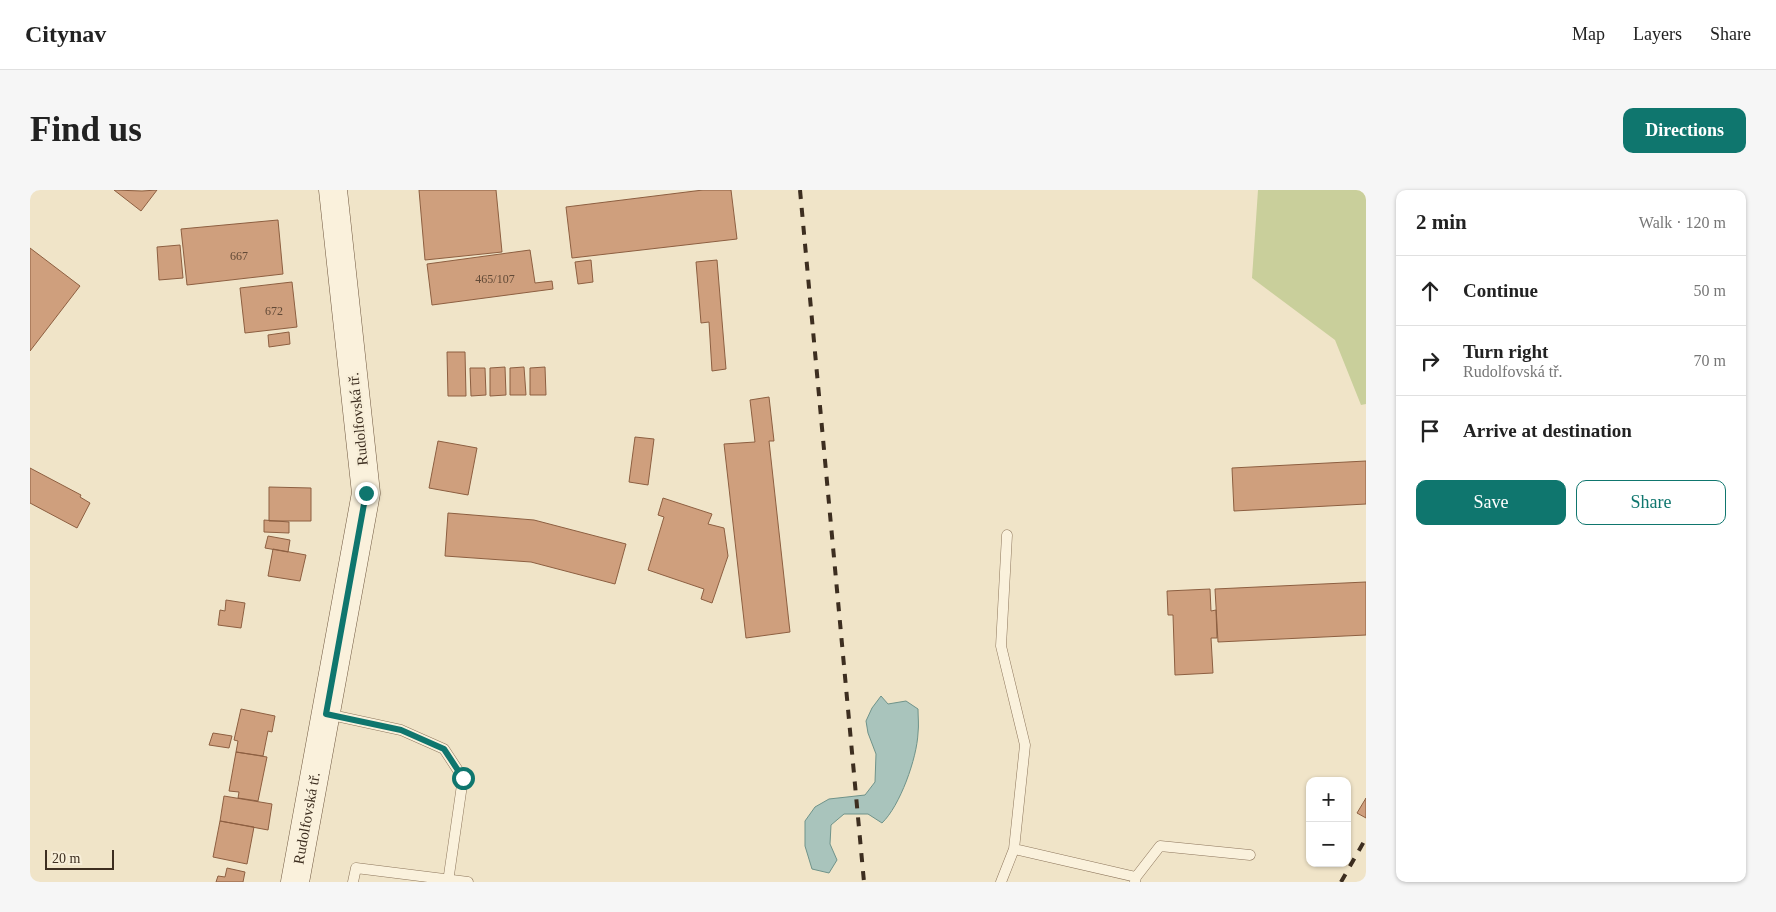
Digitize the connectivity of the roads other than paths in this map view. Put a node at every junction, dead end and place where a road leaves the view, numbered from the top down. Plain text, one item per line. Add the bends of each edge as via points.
1 (333, 190) edge
2 (1007, 535) dead end
3 (326, 714) junction
4 (1014, 850) junction
5 (1250, 855) dead end
6 (397, 877) edge
7 (448, 880) edge
8 (1135, 880) edge
9 (295, 882) edge
10 (353, 882) edge
11 (468, 882) edge
12 (1001, 882) edge

1 - 3 main road, Rudolfovská tř. via 366,493
2 - 4 lane via 1001,646 1025,745
3 - 7 lane via 401,730 444,749 463,778
3 - 9 main road, Rudolfovská tř.
4 - 8 lane
4 - 12 lane
5 - 8 lane via 1160,846
6 - 7 lane
6 - 10 lane via 356,868
7 - 11 lane

